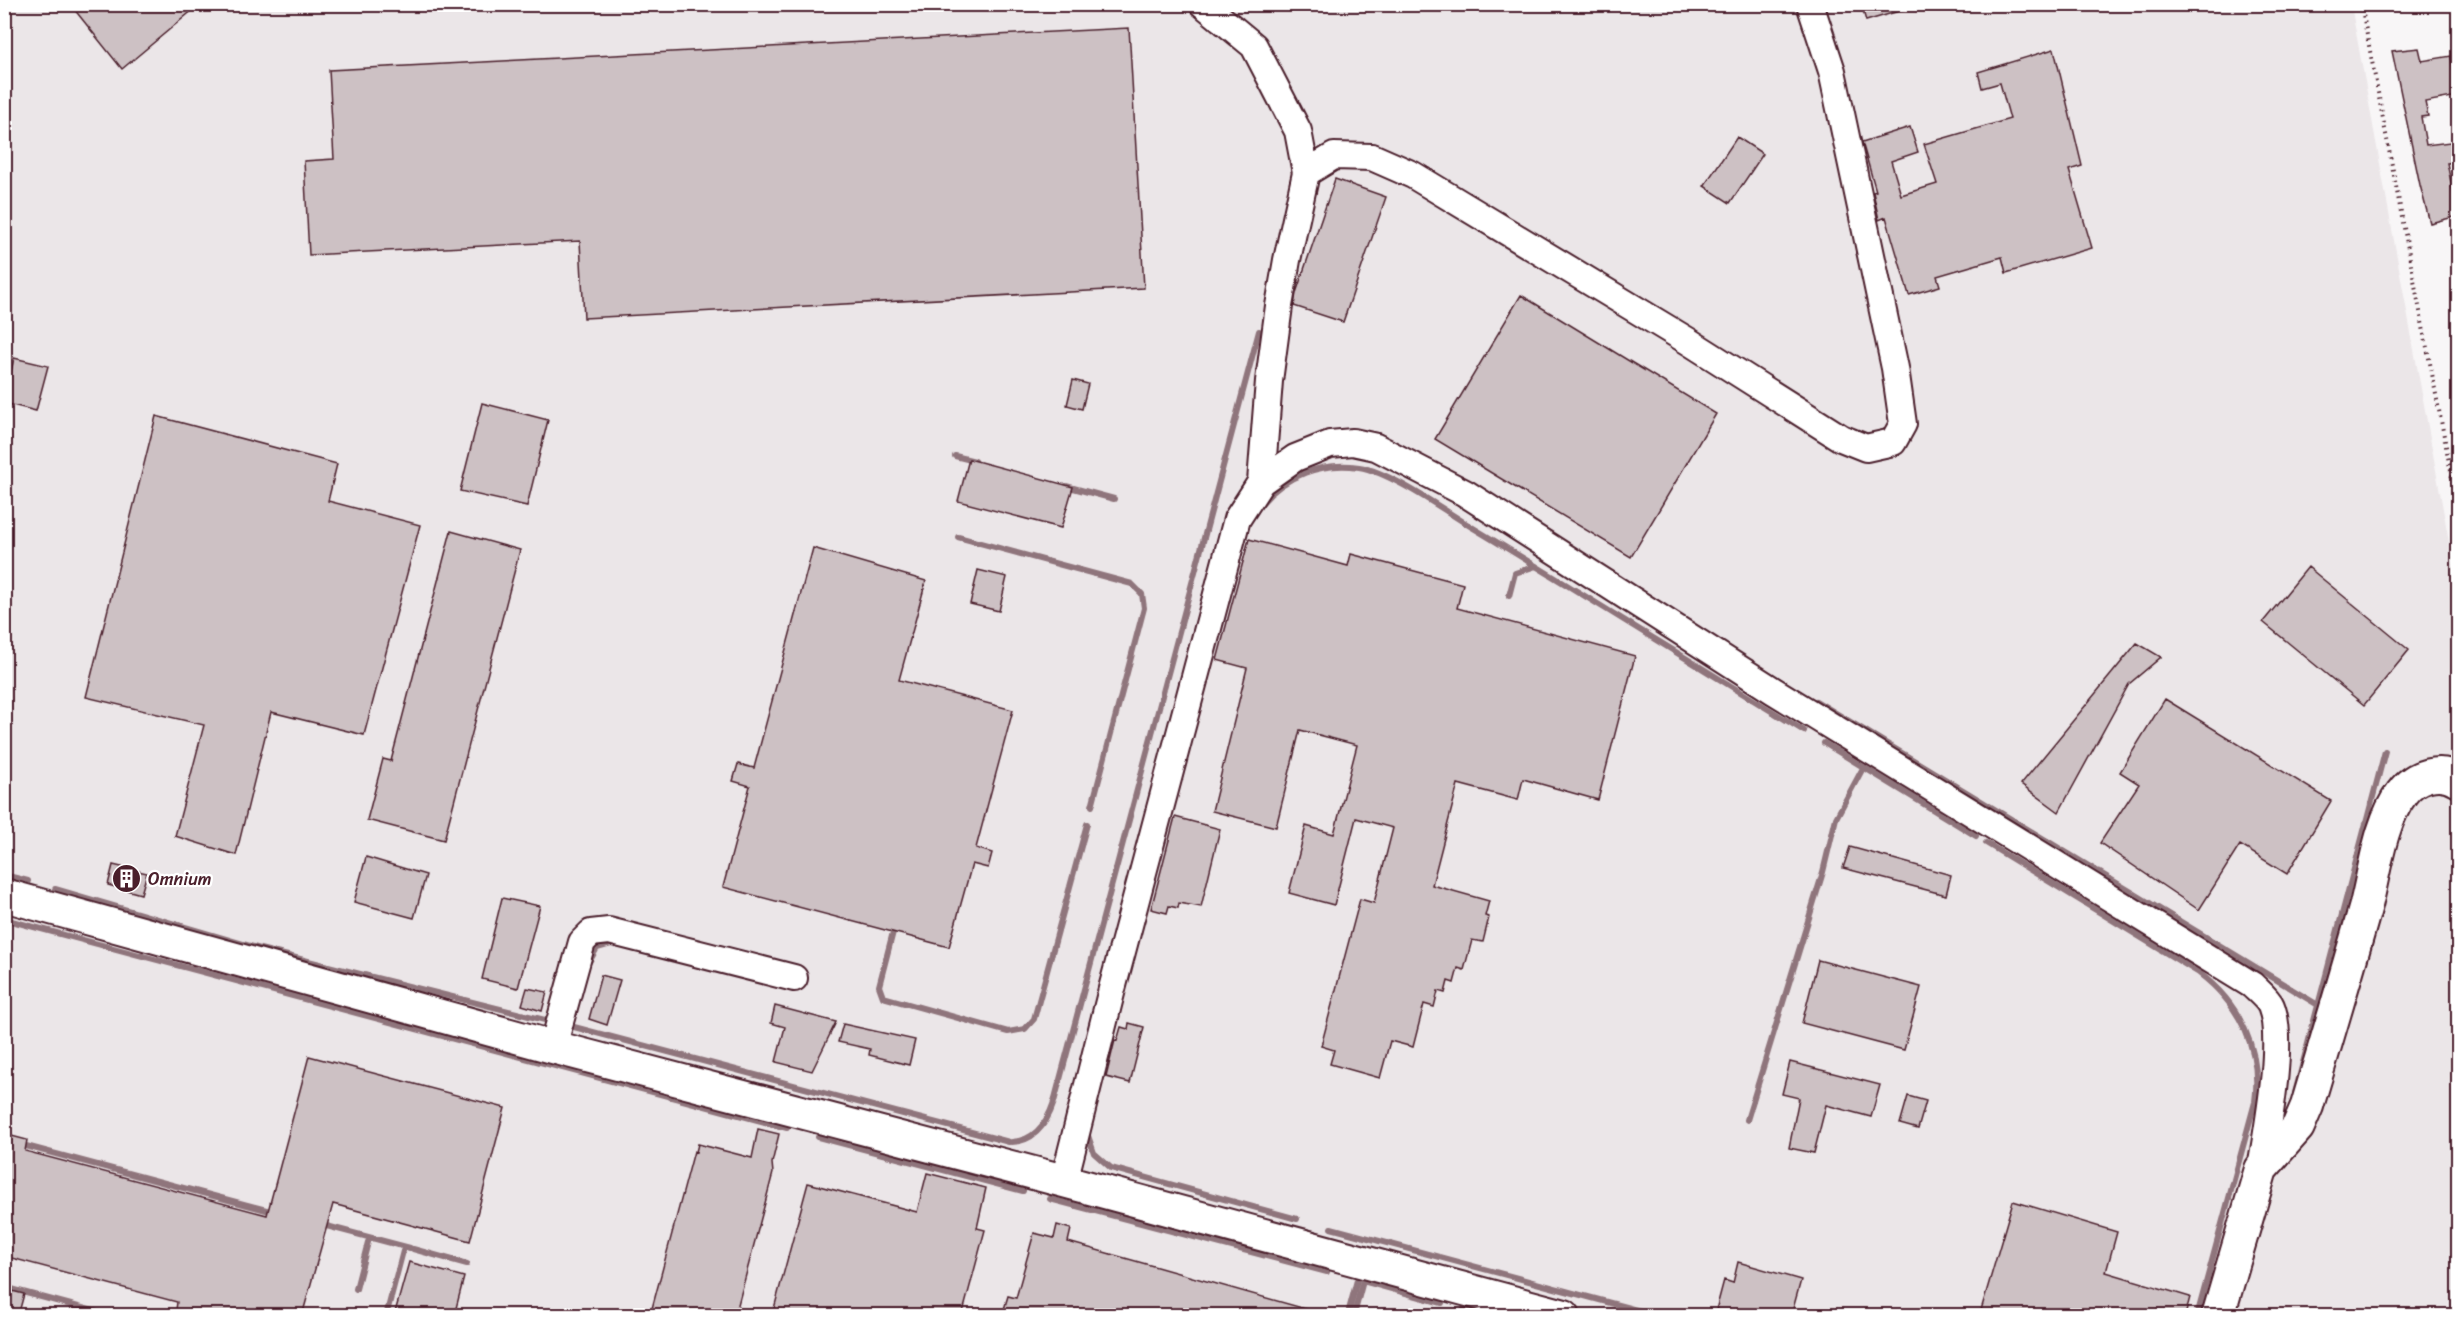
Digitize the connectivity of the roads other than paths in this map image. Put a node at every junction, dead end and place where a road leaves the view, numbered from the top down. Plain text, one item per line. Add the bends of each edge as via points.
1 (1203, 4) edge
2 (1810, 4) edge
3 (1306, 173) junction
4 (1261, 482) junction
5 (2456, 774) edge
6 (4, 895) edge
7 (794, 978) dead end
8 (553, 1047) junction
9 (2261, 1169) junction
10 (1064, 1181) junction
11 (1564, 1316) edge
12 (2218, 1316) edge

1 - 3 street via 1254,46 1298,131
2 - 3 street via 1832,71 1895,368 1903,424 1893,442 1866,448 1841,438 1413,175 1372,157 1353,156 1334,156
3 - 4 street via 1279,306
4 - 9 street via 1295,458 1330,444 1353,442 1376,447 1465,493 1774,691 2252,985 2271,1005 2277,1031
4 - 10 street via 1237,519
5 - 9 main road via 2431,773 2414,781 2393,809 2307,1106 2298,1127
6 - 8 main road
7 - 8 street via 609,931 591,933 582,942
8 - 10 main road
9 - 12 main road
10 - 11 main road

